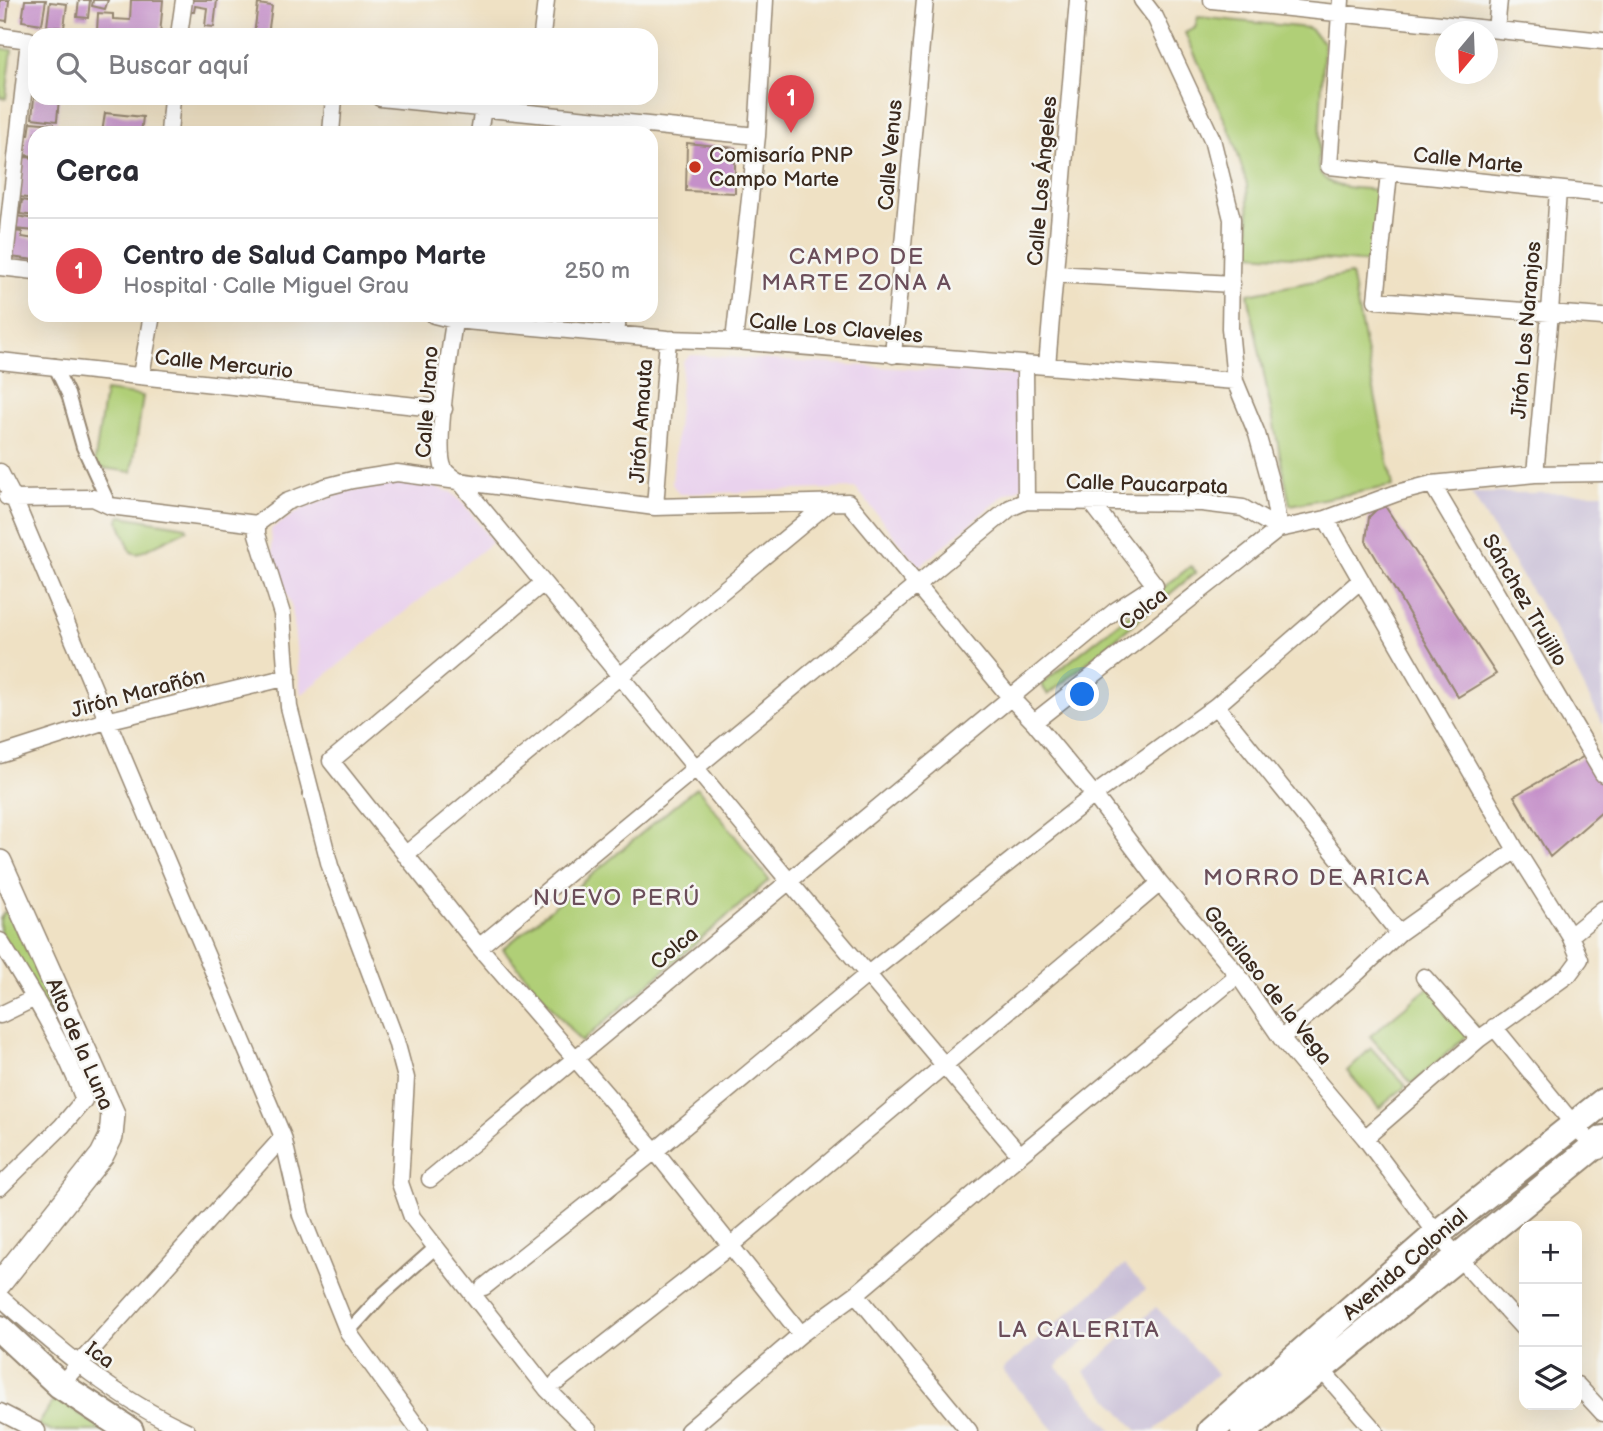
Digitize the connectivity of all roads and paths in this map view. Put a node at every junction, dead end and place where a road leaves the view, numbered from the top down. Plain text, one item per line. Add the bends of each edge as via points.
1 (184, 0) edge
2 (546, 0) edge
3 (765, 0) edge
4 (925, 0) edge
5 (1079, 0) edge
6 (1142, 0) edge
7 (1212, 0) edge
8 (1499, 0) edge
9 (1340, 7) edge
10 (1435, 21) edge
11 (1497, 21) edge
12 (180, 28) edge
13 (543, 28) edge
14 (1498, 30) edge
15 (0, 36) edge
16 (28, 40) edge
17 (1603, 41) edge
18 (28, 48) edge
19 (171, 105) edge
20 (333, 105) edge
21 (452, 105) edge
22 (534, 106) edge
23 (483, 108) junction
24 (170, 126) edge
25 (332, 126) edge
26 (480, 126) edge
27 (629, 126) edge
28 (658, 129) edge
29 (757, 136) junction
30 (1389, 173) junction
31 (1558, 190) junction
32 (1603, 194) edge
33 (2, 267) edge
34 (28, 270) edge
35 (1055, 274) junction
36 (1232, 284) junction
37 (1550, 313) junction
38 (1603, 317) edge
39 (151, 322) edge
40 (453, 322) edge
41 (499, 322) edge
42 (618, 322) edge
43 (617, 335) junction
44 (668, 339) junction
45 (734, 341) junction
46 (894, 355) junction
47 (0, 361) edge
48 (54, 365) junction
49 (1025, 365) junction
50 (1047, 366) junction
51 (141, 376) junction
52 (1235, 381) junction
53 (443, 410) junction
54 (0, 472) edge
55 (1603, 473) edge
56 (1535, 474) junction
57 (461, 482) junction
58 (1433, 484) junction
59 (7, 497) edge
60 (1026, 501) junction
61 (1091, 502) junction
62 (827, 504) junction
63 (110, 506) junction
64 (655, 507) junction
65 (1326, 519) junction
66 (257, 524) junction
67 (1279, 529) junction
68 (1361, 580) junction
69 (543, 583) junction
70 (916, 585) junction
71 (621, 675) junction
72 (288, 677) junction
73 (1010, 697) junction
74 (1216, 706) junction
75 (106, 721) junction
76 (1034, 722) junction
77 (0, 755) edge
78 (696, 769) junction
79 (1603, 774) edge
80 (1094, 795) junction
81 (1516, 850) junction
82 (405, 855) junction
83 (0, 862) edge
84 (788, 880) junction
85 (1160, 883) junction
86 (8, 897) edge
87 (1603, 909) edge
88 (1399, 933) junction
89 (1570, 936) junction
90 (0, 941) edge
91 (479, 947) junction
92 (867, 974) junction
93 (1238, 975) junction
94 (1424, 977) dead end
95 (35, 998) junction
96 (0, 1015) edge
97 (1494, 1027) junction
98 (1281, 1038) junction
99 (1479, 1039) junction
100 (574, 1059) junction
101 (944, 1066) junction
102 (1603, 1102) edge
103 (1574, 1125) junction
104 (283, 1137) junction
105 (1365, 1138) junction
106 (1600, 1147) edge
107 (654, 1151) junction
108 (1020, 1155) junction
109 (430, 1179) dead end
110 (0, 1187) edge
111 (1437, 1234) junction
112 (730, 1246) junction
113 (435, 1248) junction
114 (1457, 1257) junction
115 (0, 1283) edge
116 (484, 1287) dead end
117 (856, 1294) junction
118 (0, 1297) edge
119 (1519, 1324) edge
120 (0, 1329) edge
121 (348, 1332) junction
122 (801, 1334) junction
123 (1307, 1364) junction
124 (68, 1375) junction
125 (557, 1382) dead end
126 (1582, 1390) edge
127 (0, 1412) edge
128 (1603, 1413) edge
129 (37, 1431) edge
130 (130, 1431) edge
131 (187, 1431) edge
132 (420, 1431) edge
133 (589, 1431) edge
134 (688, 1431) edge
135 (969, 1431) edge
136 (1211, 1431) edge
137 (1244, 1431) edge
138 (1375, 1431) edge

1 - 12 street
2 - 13 street
3 - 29 street
4 - 46 street, Calle Venus
5 - 35 street, Calle Los Ángeles
6 - 36 street via 1155,17 1212,139 1232,219
7 - 9 street
8 - 11 street
9 - 10 street
9 - 30 street, Calle Marte via 1329,166
14 - 17 street
15 - 16 street
18 - 33 street
19 - 24 street
20 - 25 street
21 - 23 street
22 - 23 street
22 - 27 street
23 - 26 street
28 - 29 street
29 - 45 street
30 - 31 street, Calle Marte
30 - 37 street via 1376,300
31 - 32 street, Calle Marte
31 - 37 street, Jirón Los Naranjos
33 - 34 street
35 - 36 street
35 - 50 street, Calle Los Ángeles
36 - 52 street
37 - 38 street
37 - 56 street, Jirón Los Naranjos
39 - 51 street
40 - 53 street, Calle Urano
41 - 43 street, Calle Los Claveles
42 - 43 street
43 - 44 street, Calle Los Claveles
44 - 45 street, Calle Los Claveles
44 - 64 street, Jirón Amauta
45 - 46 street, Calle Los Claveles
46 - 49 street, Calle Los Claveles
47 - 48 street, Calle Mercurio
48 - 51 street, Calle Mercurio
48 - 63 street
49 - 50 street, Calle Los Claveles
49 - 60 street
50 - 52 street, Calle Los Claveles
51 - 53 street, Calle Mercurio
52 - 67 street via 1257,434
53 - 57 street, Calle Urano via 440,460 445,472
54 - 59 street
55 - 56 street
56 - 58 street
57 - 64 street
57 - 66 street via 397,473 352,480 286,502
57 - 69 street, Calle Urano
58 - 65 street
58 - 79 street, Sánchez Trujillo
59 - 63 street via 93,498
59 - 75 street
60 - 61 street, Calle Paucarpata
60 - 70 street via 1010,508
61 - 67 street, Calle Paucarpata via 1243,508
61 - 73 street, Colca via 1155,585 1115,611
62 - 64 street
62 - 70 street, Garcilaso de la Vega via 848,502
62 - 71 street
63 - 66 street
65 - 67 street
65 - 68 street
66 - 72 street via 282,614
67 - 76 street, Colca
68 - 74 street
68 - 81 street
69 - 71 street, Calle Urano
69 - 82 street via 331,761
70 - 73 street, Garcilaso de la Vega
70 - 78 street
71 - 78 street, Calle Urano
71 - 82 street
72 - 75 street, Jirón Marañón
72 - 113 street via 289,707 330,866 406,1078 400,1183 412,1217
73 - 76 street, Garcilaso de la Vega
73 - 84 street, Colca
74 - 80 street
74 - 88 street
75 - 77 street, Jirón Marañón
75 - 104 street
76 - 80 street, Garcilaso de la Vega
78 - 84 street, Calle Urano
78 - 91 street
80 - 85 street, Garcilaso de la Vega
80 - 92 street
81 - 88 street
81 - 89 street
82 - 91 street
83 - 86 main road, Alto de la Luna
84 - 92 street, Calle Urano
84 - 100 street, Colca
85 - 93 street, Garcilaso de la Vega
85 - 101 street
86 - 115 main road, Alto de la Luna via 113,1114 111,1137 102,1155
87 - 89 street
88 - 98 street
89 - 97 street via 1580,959 1569,974
90 - 95 street
91 - 100 street
92 - 101 street, Calle Urano
92 - 107 street
93 - 98 street, Garcilaso de la Vega
93 - 108 street
94 - 99 street
95 - 96 street
95 - 110 street via 83,1100
97 - 99 street
97 - 103 street
98 - 105 street, Garcilaso de la Vega
99 - 105 street
100 - 107 street
100 - 109 street, Colca
101 - 108 street, Calle Urano
101 - 112 street
102 - 103 main road, Avenida Colonial
103 - 106 street
103 - 111 main road, Avenida Colonial
104 - 121 street via 301,1215
104 - 124 street
105 - 111 street, Garcilaso de la Vega
106 - 114 main road, Avenida Colonial
107 - 112 street
107 - 116 street
108 - 117 street
111 - 114 street, Garcilaso de la Vega
111 - 123 main road, Avenida Colonial
112 - 122 street
112 - 125 street
113 - 121 street
113 - 133 street via 547,1390
114 - 119 street, Garcilaso de la Vega
114 - 123 main road, Avenida Colonial
117 - 122 street
117 - 135 street
118 - 124 street, Ica
120 - 124 main road
121 - 132 street
122 - 134 street
123 - 136 main road, Avenida Colonial
123 - 137 main road, Avenida Colonial
123 - 138 street
124 - 130 main road
124 - 131 street, Ica
126 - 128 street
127 - 129 street

